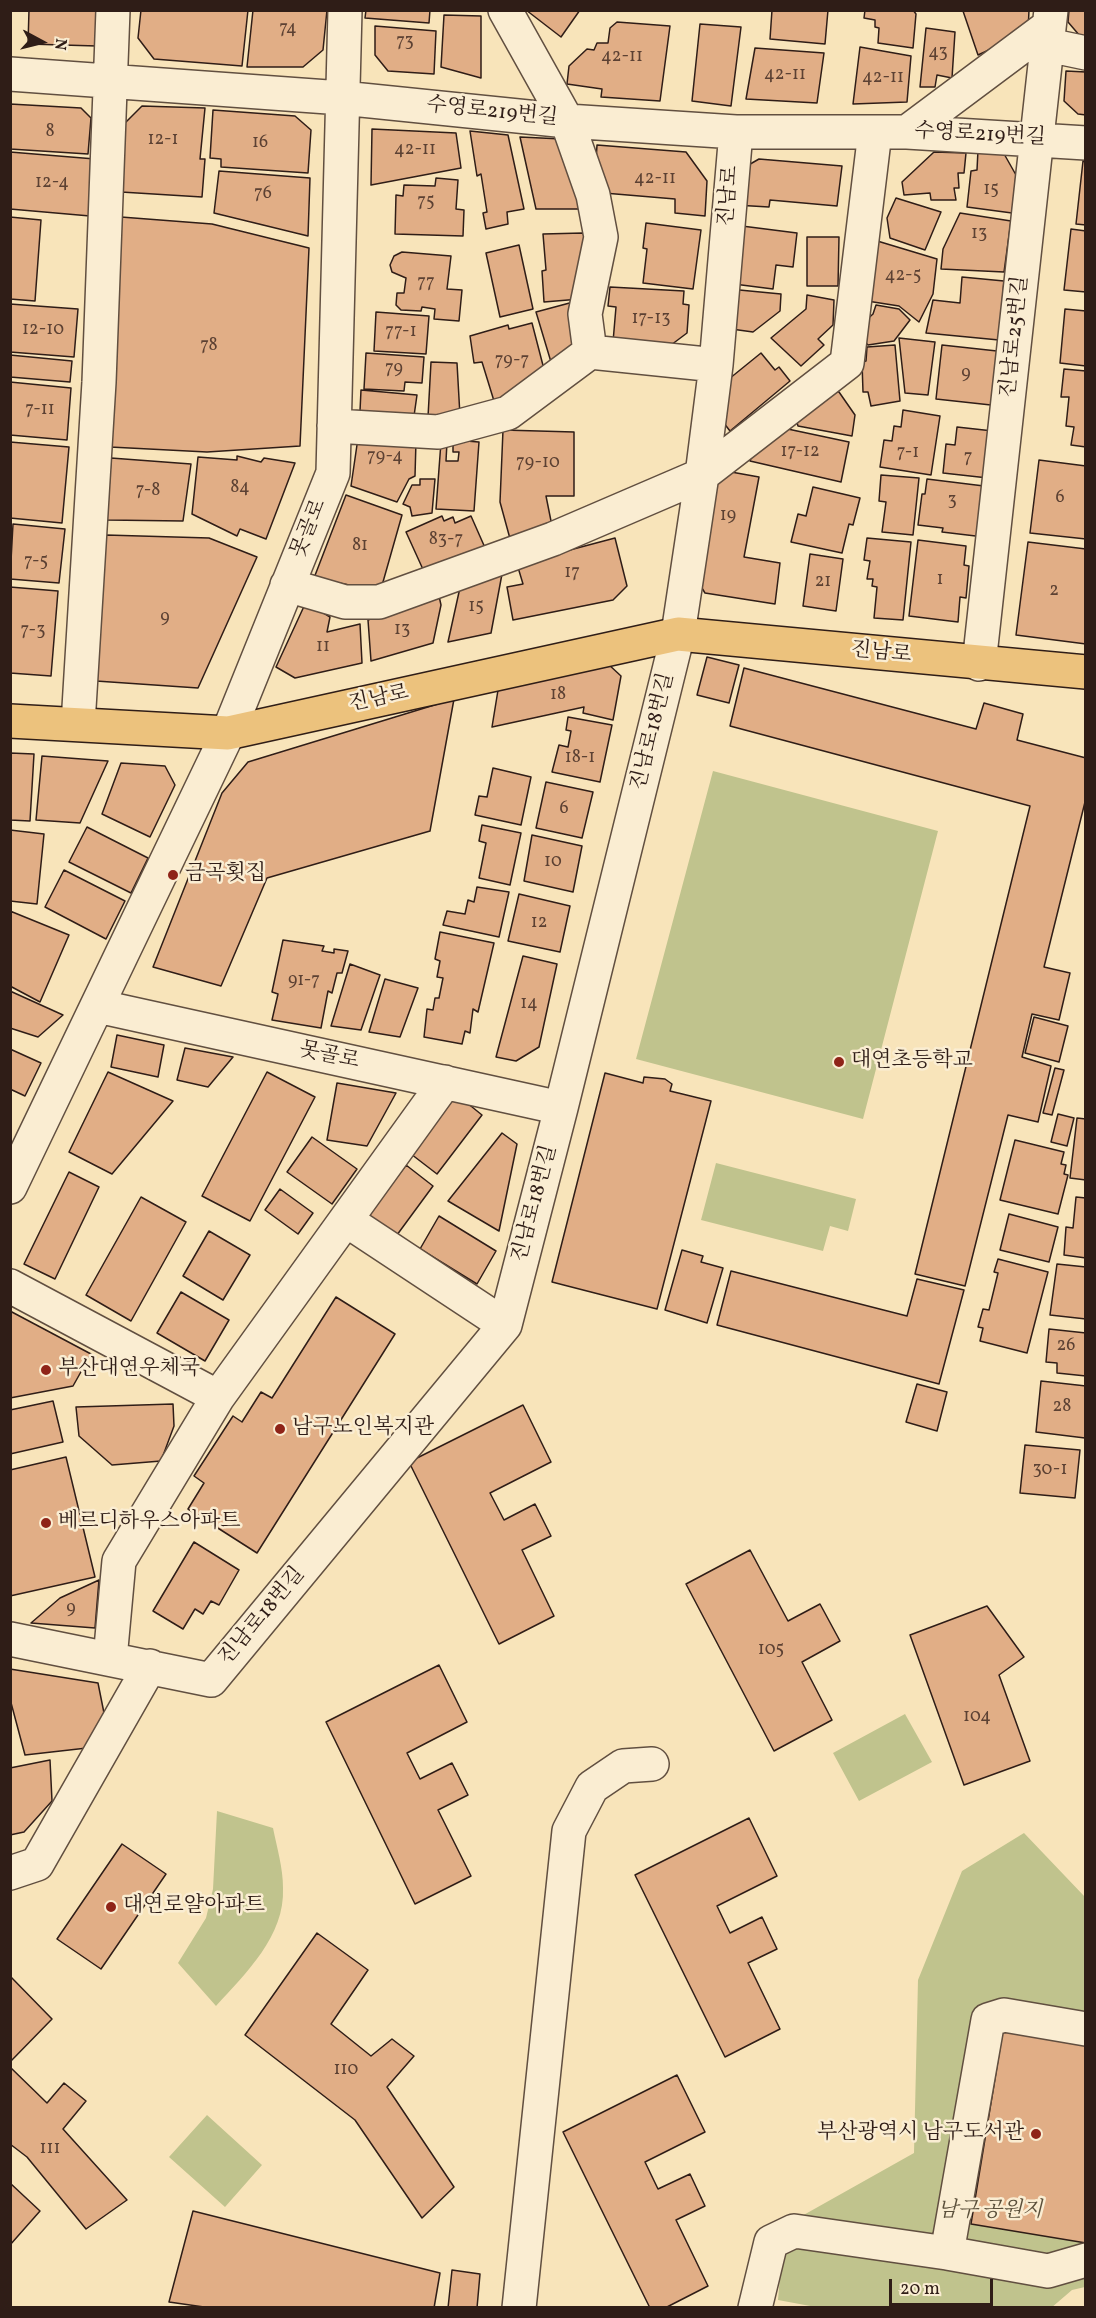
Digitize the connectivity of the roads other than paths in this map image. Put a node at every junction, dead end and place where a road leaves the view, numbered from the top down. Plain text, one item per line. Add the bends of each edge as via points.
1 (113, 10) edge
2 (345, 10) edge
3 (506, 10) edge
4 (1049, 27) edge
5 (1086, 53) edge
6 (10, 74) edge
7 (110, 80) junction
8 (342, 98) junction
9 (567, 121) junction
10 (736, 132) junction
11 (875, 132) junction
12 (907, 132) junction
13 (1038, 139) junction
14 (1086, 143) edge
15 (590, 352) junction
16 (716, 364) junction
17 (334, 426) junction
18 (702, 475) junction
19 (287, 585) junction
20 (678, 634) junction
21 (979, 664) junction
22 (1086, 672) edge
23 (10, 721) edge
24 (78, 724) junction
25 (228, 733) junction
26 (97, 1006) junction
27 (445, 1082) junction
28 (561, 1108) junction
29 (10, 1187) edge
30 (346, 1220) junction
31 (10, 1286) edge
32 (505, 1325) junction
33 (218, 1397) junction
34 (10, 1639) edge
35 (110, 1659) junction
36 (150, 1666) junction
37 (652, 1764) dead end
38 (10, 1873) edge
39 (1086, 2029) edge
40 (947, 2253) junction
41 (1086, 2260) edge
42 (519, 2307) edge
43 (755, 2307) edge

1 - 7 street
2 - 8 street, 못골로
3 - 9 street
4 - 5 street
4 - 12 street
4 - 13 street, 진남로25번길
6 - 7 street, 수영로219번길
7 - 8 street, 수영로219번길
7 - 24 street via 99,382
8 - 9 street, 수영로219번길
8 - 17 street, 못골로
9 - 10 street, 수영로219번길
9 - 15 street via 592,195 601,237 585,314
10 - 11 street, 수영로219번길
10 - 16 street, 진남로
11 - 12 street, 수영로219번길
11 - 18 street via 847,363
12 - 13 street, 수영로219번길
13 - 14 street, 수영로219번길
13 - 21 street, 진남로25번길
15 - 16 street
15 - 17 street via 508,413 438,432
16 - 18 street, 진남로
17 - 19 street, 못골로 via 333,473
18 - 19 street via 553,539 379,602 345,602
18 - 20 street, 진남로
19 - 25 street, 못골로
20 - 21 main road, 진남로
20 - 25 main road, 진남로
20 - 28 street, 진남로18번길
21 - 22 main road, 진남로
23 - 24 main road, 진남로
24 - 25 main road, 진남로
25 - 26 street, 못골로
26 - 27 street, 못골로
26 - 29 street, 못골로
27 - 28 street, 못골로
27 - 30 street
28 - 32 street, 진남로18번길
30 - 32 street
30 - 33 street
31 - 33 street
32 - 36 street, 진남로18번길 via 211,1680
33 - 35 street via 119,1561
34 - 35 street
35 - 36 street
36 - 38 street via 37,1864
37 - 42 street via 623,1766 592,1787 569,1831
39 - 40 street via 1004,2015 988,2020
40 - 41 street via 1048,2271
40 - 43 street via 794,2231 771,2242

